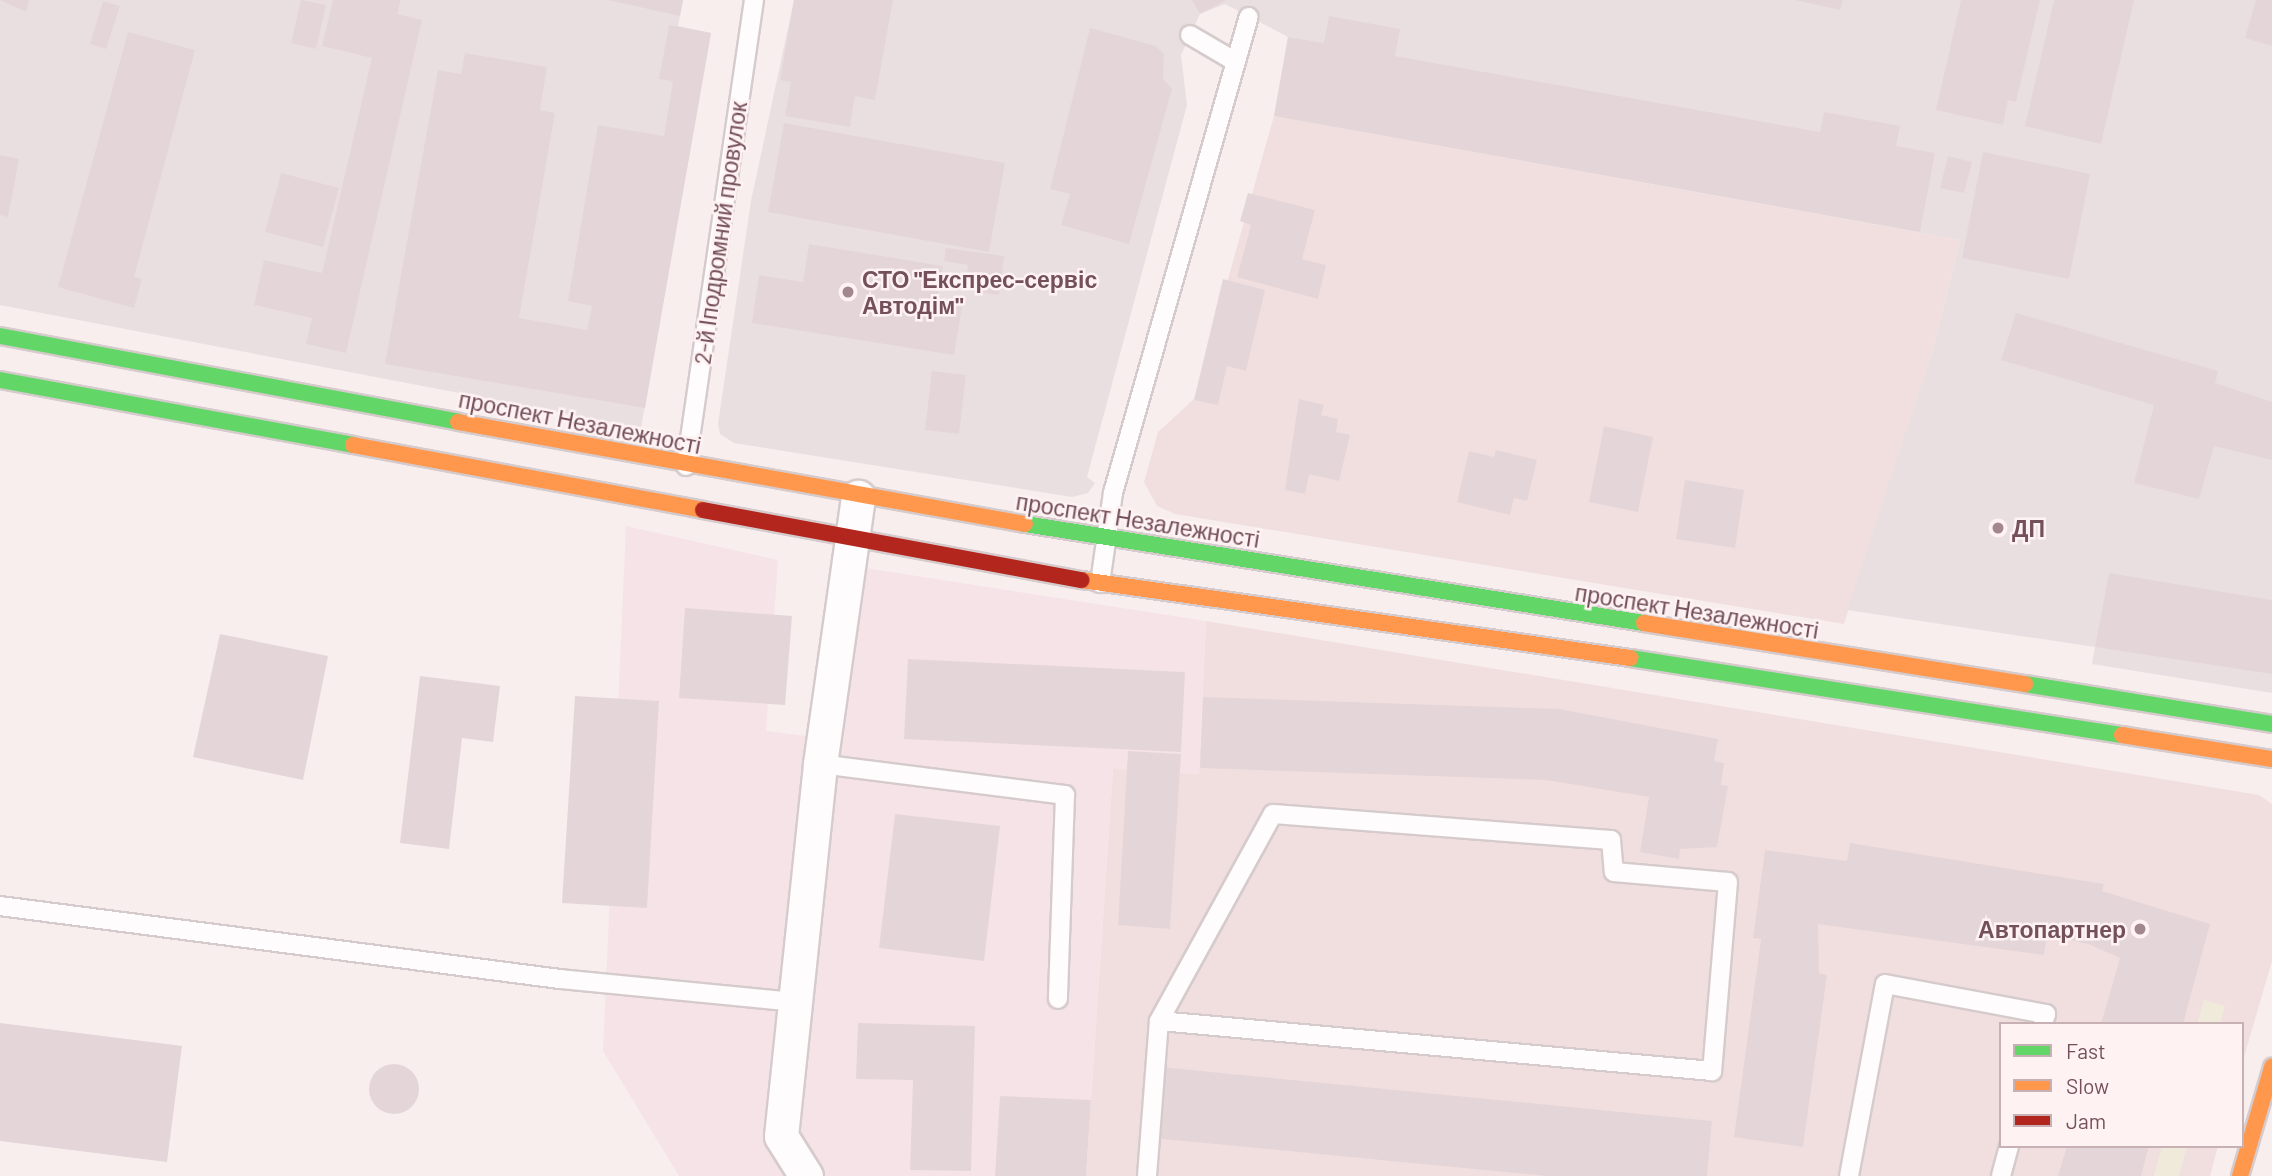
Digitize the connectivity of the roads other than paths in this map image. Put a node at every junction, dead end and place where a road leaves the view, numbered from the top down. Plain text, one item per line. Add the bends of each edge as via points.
1 (754, 0) edge
2 (1249, 17) dead end
3 (1190, 35) dead end
4 (1236, 62) junction
5 (0, 336) edge
6 (0, 380) edge
7 (686, 466) junction
8 (858, 497) junction
9 (1106, 538) junction
10 (850, 541) junction
11 (1100, 583) junction
12 (2272, 724) edge
13 (2272, 759) edge
14 (820, 764) junction
15 (0, 906) edge
16 (1058, 999) dead end
17 (795, 1002) junction
18 (1159, 1021) junction
19 (2044, 1022) edge
20 (2272, 1067) edge
21 (2008, 1148) edge
22 (806, 1176) edge
23 (1147, 1176) edge
24 (1849, 1176) edge
25 (2001, 1176) edge
26 (2240, 1176) edge

1 - 7 lane, 2-й Іподромний провулок
2 - 4 lane
3 - 4 lane
4 - 9 lane via 1113,493
5 - 7 main road, проспект Незалежності
6 - 10 main road
7 - 8 main road, проспект Незалежності
8 - 9 main road, проспект Незалежності
8 - 10 street
9 - 11 lane
9 - 12 main road, проспект Незалежності
10 - 11 main road
10 - 14 street
11 - 13 main road via 1402,622
14 - 16 lane via 1065,795
14 - 17 street
15 - 17 lane via 560,979
17 - 22 street via 781,1136
18 - 18 lane via 1273,814 1611,840 1615,872 1728,882 1712,1071
18 - 23 lane
19 - 24 lane via 2046,1014 1885,984
20 - 26 main road
21 - 25 lane

